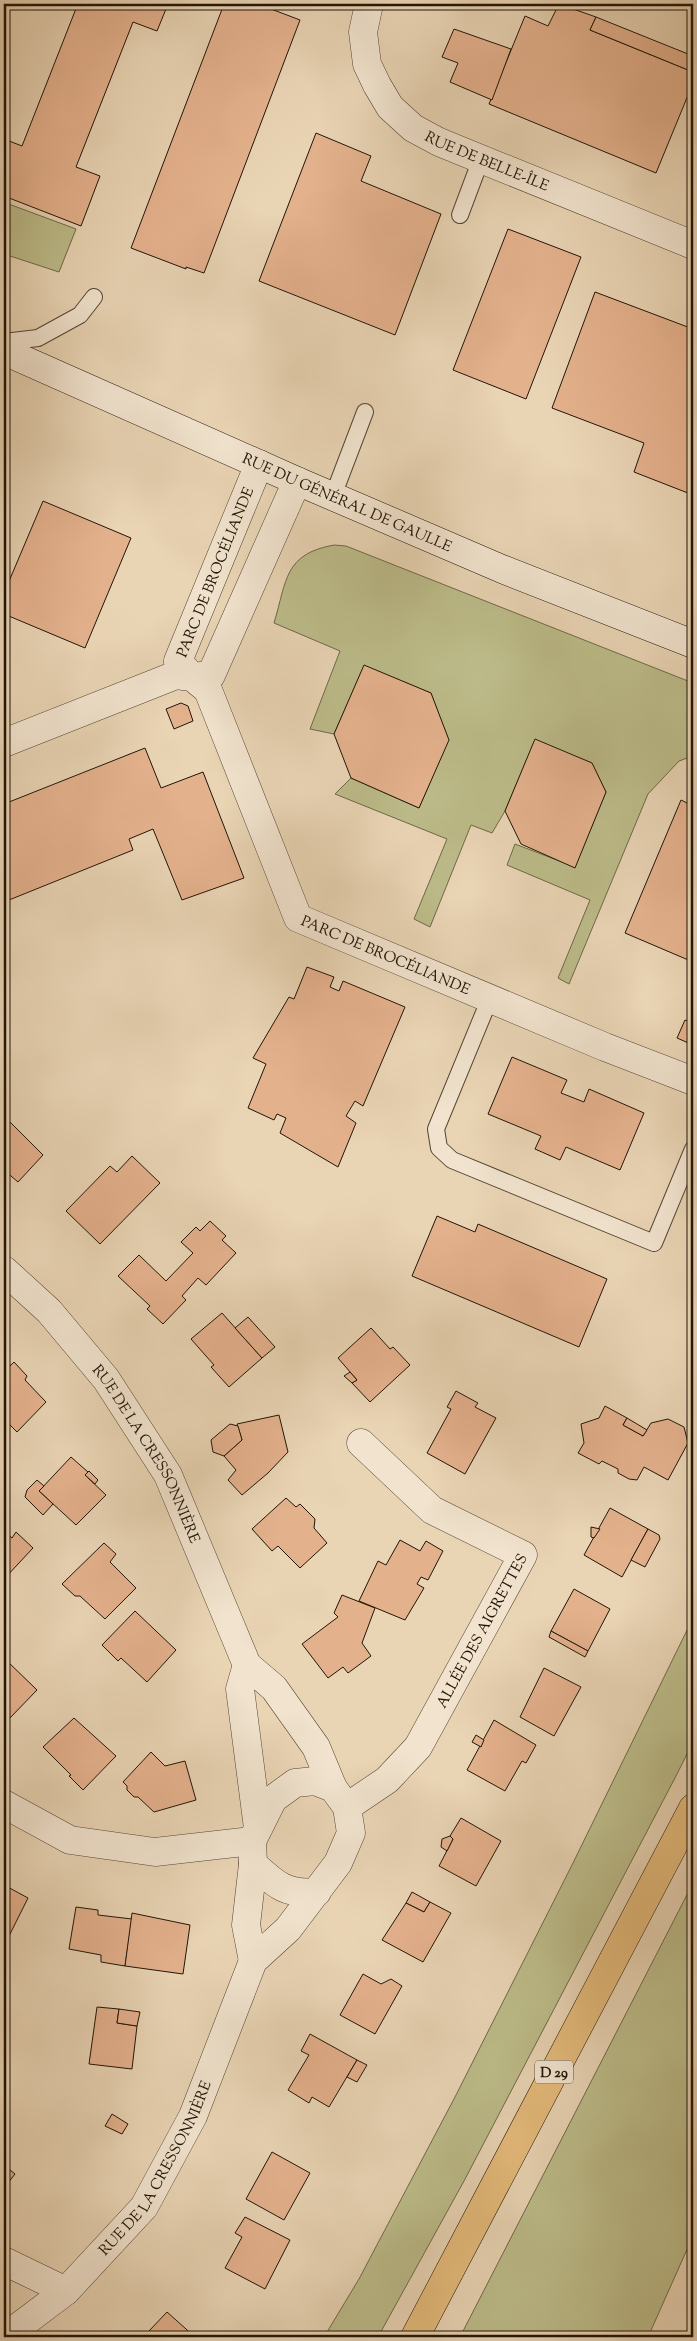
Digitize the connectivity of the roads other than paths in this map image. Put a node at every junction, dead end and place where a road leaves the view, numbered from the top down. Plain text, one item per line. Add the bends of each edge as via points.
1 (369, 4) edge
2 (481, 159) junction
3 (460, 215) dead end
4 (692, 240) edge
5 (94, 297) dead end
6 (4, 342) edge
7 (4, 351) edge
8 (365, 412) dead end
9 (259, 464) junction
10 (296, 481) junction
11 (333, 496) junction
12 (693, 644) edge
13 (192, 677) junction
14 (4, 742) edge
15 (490, 998) junction
16 (693, 1080) edge
17 (693, 1149) edge
18 (4, 1270) edge
19 (361, 1443) dead end
20 (247, 1665) junction
21 (340, 1797) junction
22 (4, 1804) edge
23 (693, 1808) edge
24 (254, 1844) junction
25 (317, 1892) junction
26 (253, 1961) junction
27 (4, 2261) edge
28 (66, 2291) junction
29 (5, 2337) edge
30 (415, 2337) edge

1 - 2 street, RUE DE BELLE-ÎLE via 363,32 366,64 390,107 414,128
2 - 3 lane
2 - 4 street, RUE DE BELLE-ÎLE
5 - 6 lane via 80,314 38,338
7 - 9 street, RUE DU GÉNÉRAL DE GAULLE
8 - 11 lane
9 - 10 street, RUE DU GÉNÉRAL DE GAULLE
9 - 13 street, PARC DE BROCÉLIANDE via 178,662
10 - 11 street, RUE DU GÉNÉRAL DE GAULLE
10 - 13 street, PARC DE BROCÉLIANDE via 212,675
11 - 12 street, RUE DU GÉNÉRAL DE GAULLE
13 - 14 street, PARC DE BROCÉLIANDE via 176,675
13 - 15 street, PARC DE BROCÉLIANDE via 208,690 298,918
15 - 16 street, PARC DE BROCÉLIANDE
15 - 17 lane via 436,1129 439,1148 452,1160 654,1243
18 - 20 street, RUE DE LA CRESSONNIÈRE via 49,1311 106,1380 168,1475
19 - 21 street, ALLÉE DES AIGRETTES via 432,1510 523,1556 418,1747 387,1780
20 - 21 street, RUE DE LA CRESSONNIÈRE via 274,1688 316,1747
20 - 24 street via 240,1689
21 - 24 street via 315,1781 295,1784 273,1799
21 - 25 street, RUE DE LA CRESSONNIÈRE via 351,1833 338,1863
22 - 24 street via 70,1840 155,1852
23 - 30 main road, D 29
24 - 25 street via 278,1887 299,1894
24 - 26 street via 246,1925
25 - 26 street, RUE DE LA CRESSONNIÈRE via 288,1929
26 - 28 street, RUE DE LA CRESSONNIÈRE via 193,2116 144,2207
27 - 28 street
28 - 29 street, RUE DE LA CRESSONNIÈRE

